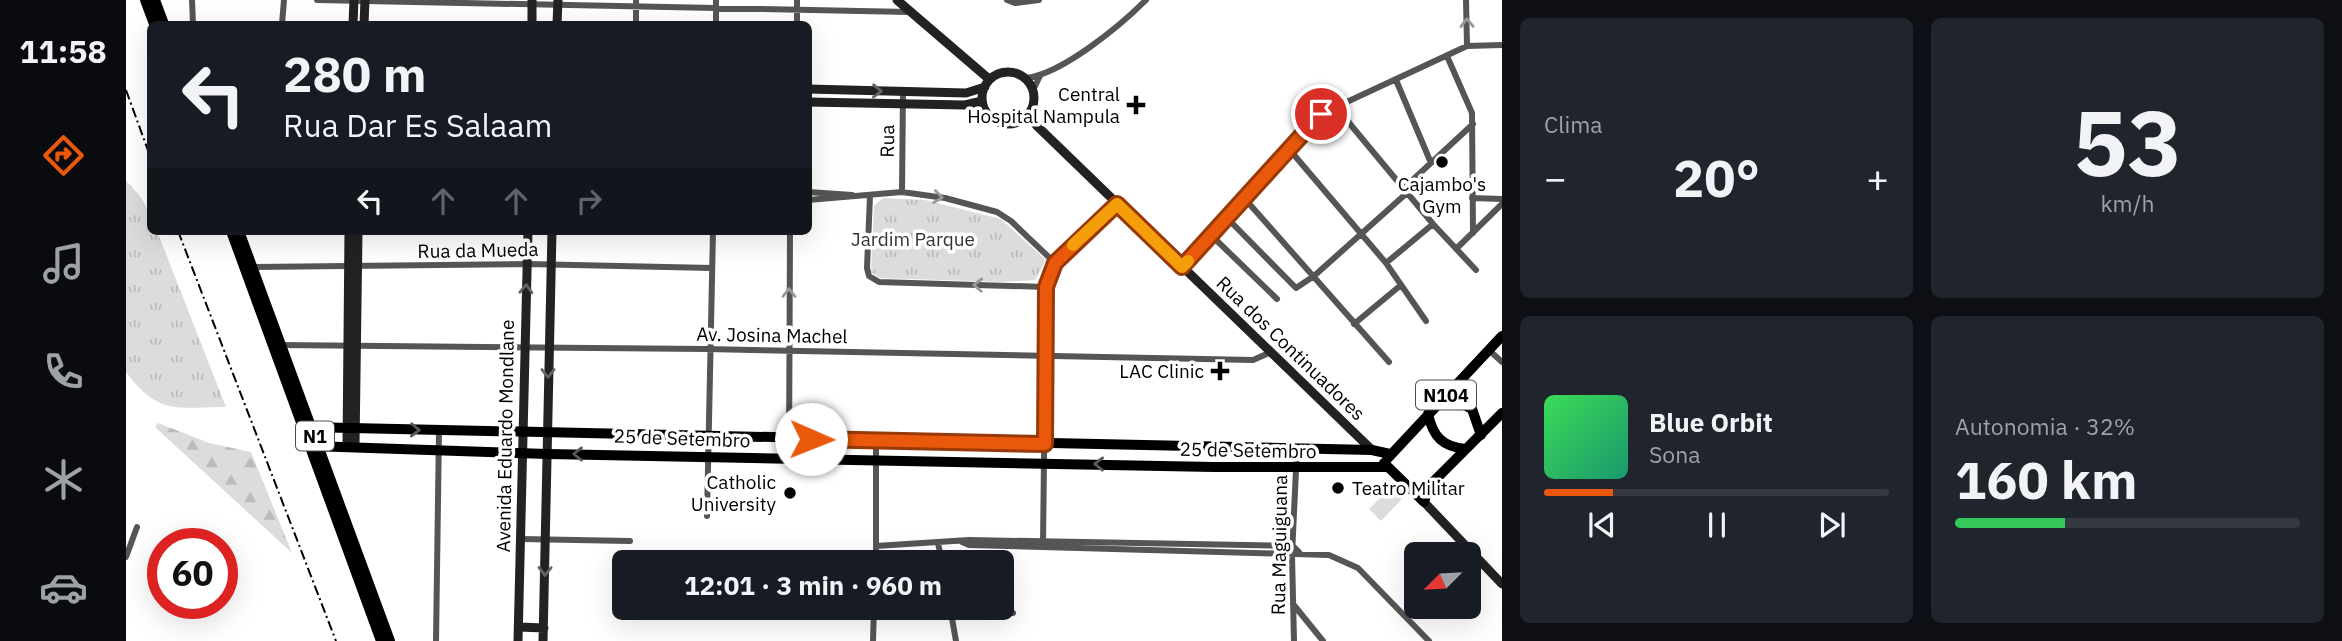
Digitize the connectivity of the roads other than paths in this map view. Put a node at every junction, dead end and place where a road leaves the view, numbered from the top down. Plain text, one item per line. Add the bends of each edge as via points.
1 (145, 0) edge
2 (155, 0) edge
3 (192, 0) edge
4 (284, 0) edge
5 (317, 0) edge
6 (897, 0) edge
7 (1007, 0) edge
8 (1039, 0) edge
9 (1146, 0) edge
10 (1466, 0) edge
11 (354, 1) edge
12 (365, 1) edge
13 (532, 2) edge
14 (558, 2) edge
15 (636, 2) edge
16 (716, 4) edge
17 (797, 4) edge
18 (909, 12) junction
19 (158, 21) edge
20 (193, 21) edge
21 (282, 21) edge
22 (353, 21) edge
23 (364, 21) edge
24 (531, 21) edge
25 (557, 21) edge
26 (636, 21) edge
27 (1502, 45) edge
28 (1467, 46) junction
29 (1447, 56) junction
30 (1040, 76) junction
31 (1026, 78) junction
32 (1396, 80) junction
33 (987, 83) junction
34 (812, 89) edge
35 (1033, 90) junction
36 (903, 91) junction
37 (982, 101) junction
38 (812, 102) edge
39 (904, 105) junction
40 (1339, 106) junction
41 (1033, 107) junction
42 (1015, 123) junction
43 (1473, 124) junction
44 (1036, 125) junction
45 (1289, 149) junction
46 (1431, 163) junction
47 (1406, 190) junction
48 (812, 192) edge
49 (902, 192) junction
50 (870, 196) junction
51 (1472, 198) junction
52 (1245, 199) junction
53 (812, 200) edge
54 (1502, 202) edge
55 (1117, 204) junction
56 (1228, 219) junction
57 (1433, 224) junction
58 (1473, 233) junction
59 (1363, 234) junction
60 (233, 235) edge
61 (240, 235) edge
62 (349, 235) edge
63 (357, 235) edge
64 (528, 235) edge
65 (552, 235) edge
66 (713, 235) edge
67 (790, 235) edge
68 (1212, 236) junction
69 (1456, 249) junction
70 (1055, 263) junction
71 (1386, 263) junction
72 (527, 264) junction
73 (551, 265) junction
74 (249, 267) junction
75 (1182, 267) junction
76 (353, 268) junction
77 (712, 268) junction
78 (1476, 270) dead end
79 (1314, 276) junction
80 (1401, 285) junction
81 (1046, 287) junction
82 (1277, 299) dead end
83 (1426, 321) dead end
84 (1354, 324) junction
85 (1502, 337) edge
86 (277, 345) junction
87 (351, 348) junction
88 (525, 348) junction
89 (548, 348) junction
90 (709, 349) junction
91 (1489, 350) junction
92 (789, 353) junction
93 (1269, 353) junction
94 (1044, 355) junction
95 (1389, 362) dead end
96 (1502, 362) edge
97 (1441, 400) junction
98 (1502, 413) edge
99 (1428, 414) junction
100 (308, 427) junction
101 (351, 428) junction
102 (439, 430) junction
103 (523, 431) junction
104 (548, 431) junction
105 (626, 434) junction
106 (1481, 435) junction
107 (708, 436) junction
108 (789, 439) junction
109 (876, 440) junction
110 (960, 442) junction
111 (1045, 444) junction
112 (315, 446) junction
113 (351, 446) junction
114 (1129, 447) junction
115 (1213, 448) junction
116 (439, 449) junction
117 (1297, 449) junction
118 (1466, 449) junction
119 (1372, 450) junction
120 (523, 453) junction
121 (548, 454) junction
122 (625, 454) junction
123 (1390, 454) junction
124 (707, 456) junction
125 (789, 459) junction
126 (876, 460) junction
127 (959, 461) junction
128 (1044, 463) junction
129 (1129, 465) junction
130 (1214, 467) junction
131 (1388, 467) junction
132 (1296, 469) junction
133 (1429, 486) junction
134 (1411, 489) junction
135 (1424, 502) junction
136 (706, 516) dead end
137 (137, 527) dead end
138 (521, 539) junction
139 (546, 540) junction
140 (630, 541) dead end
141 (938, 543) junction
142 (1043, 544) junction
143 (876, 546) junction
144 (1293, 546) junction
145 (876, 550) edge
146 (939, 550) edge
147 (1296, 553) junction
148 (126, 556) edge
149 (1502, 584) edge
150 (370, 594) junction
151 (1293, 604) junction
152 (874, 620) edge
153 (952, 620) edge
154 (519, 627) junction
155 (544, 628) junction
156 (381, 641) edge
157 (390, 641) edge
158 (436, 641) edge
159 (518, 641) edge
160 (543, 641) edge
161 (873, 641) edge
162 (956, 641) edge
163 (1294, 641) edge
164 (1323, 641) edge
165 (1429, 641) edge

1 - 19 highway
2 - 19 highway
3 - 20 street
4 - 21 street
5 - 11 street
6 - 18 main road
7 - 8 street via 1015,4
9 - 30 street
28 -> 10 street
11 - 12 street
11 - 22 main road
12 - 13 street
12 - 23 main road
13 - 14 street
13 - 24 main road
14 - 15 street
14 - 25 main road
15 - 16 street
15 - 26 street
16 - 17 street
17 - 18 street
18 - 33 main road
27 - 28 street
28 - 29 street
29 - 32 street
29 - 43 street via 1470,106
30 - 31 street
30 - 35 street
31 - 33 main road via 1009,73
31 - 35 main road
32 - 40 street
32 - 46 street
33 - 36 main road via 966,93
33 - 37 main road
34 -> 36 main road
35 - 41 main road
36 - 39 street, Rua
37 - 39 main road
37 - 42 main road via 992,120
38 - 39 main road
39 - 49 street, Rua
40 - 45 street via 1321,114
40 - 47 street
41 - 42 main road
41 - 44 main road
42 - 44 main road
43 - 46 street
43 - 51 street
44 - 55 main road, Rua dos Continuadores
45 - 52 street
45 - 59 street
46 - 47 street
47 - 57 street
47 - 59 street
48 - 50 street
49 - 50 street
49 -> 70 street via 997,212
50 - 53 street
81 -> 50 street via 879,282 869,276 867,268
51 - 54 street
51 - 58 street
52 - 56 street
52 - 79 street
54 - 58 street
55 - 70 street
55 - 75 main road, Rua dos Continuadores
56 - 68 street
56 - 79 street via 1296,288
57 - 69 street
57 - 71 street
58 - 69 street
59 - 71 street
59 - 79 street
60 - 74 highway, N1
61 - 74 highway, N1
62 - 76 main road
63 - 76 main road
64 - 72 main road, Avenida Eduardo Mondlane
65 - 73 main road
66 - 77 street
92 -> 67 street
68 - 75 street
68 - 82 street
69 - 78 street
70 - 81 street
71 - 80 street
72 - 73 street, Rua da Mueda
72 - 76 street, Rua da Mueda
88 -> 72 main road, Avenida Eduardo Mondlane
73 - 77 street, Rua da Mueda
73 - 89 main road
74 - 76 street, Rua da Mueda
74 - 86 highway, N1
75 - 93 main road, Rua dos Continuadores
76 - 87 main road
77 - 90 street
79 - 84 street
80 - 83 street
80 - 84 street
81 - 94 street
84 - 95 street
85 - 91 main road, N104
86 - 87 street, Av. Josina Machel
86 - 100 highway, N1
87 - 88 street, Av. Josina Machel
87 - 101 main road
88 - 89 street, Av. Josina Machel
88 - 103 main road, Avenida Eduardo Mondlane
89 - 90 street, Av. Josina Machel
89 -> 104 main road
90 - 92 street, Av. Josina Machel
90 - 107 street
91 - 96 street
91 - 97 main road, N104
92 - 94 street, Av. Josina Machel
92 - 108 street
93 - 94 street, Av. Josina Machel via 1253,360
93 - 119 main road, Rua dos Continuadores
94 - 111 street
97 - 99 main road, N104
97 - 106 main road via 1452,398 1472,409
98 - 106 main road, N104
99 - 118 main road via 1436,437
99 - 123 main road, N104
100 - 101 main road, 25 de Setembro
100 - 112 highway, N1
101 -> 102 main road, 25 de Setembro
101 - 113 main road
102 - 103 main road, 25 de Setembro
102 - 116 street
103 - 104 main road, 25 de Setembro
103 - 120 main road, Avenida Eduardo Mondlane
104 - 105 main road, 25 de Setembro
104 - 121 main road
105 - 107 main road, 25 de Setembro
105 - 122 main road
106 - 118 main road, N104
107 - 108 main road, 25 de Setembro
107 - 124 street
108 - 109 main road, 25 de Setembro
108 - 125 street
109 - 110 main road, 25 de Setembro
109 - 126 street
110 - 111 main road, 25 de Setembro
110 - 127 main road
111 - 114 main road, 25 de Setembro
111 - 128 street
112 - 113 main road, 25 de Setembro
112 - 150 highway, N1
113 - 116 main road, 25 de Setembro
114 - 115 main road, 25 de Setembro
114 - 129 main road
115 - 117 main road, 25 de Setembro
115 - 130 main road
116 - 120 main road, 25 de Setembro
116 - 158 street
117 - 119 main road, 25 de Setembro
117 - 132 street, Rua Maguiguana
118 - 133 main road, N104
119 - 123 main road, 25 de Setembro
119 - 131 main road
120 - 121 main road, 25 de Setembro
120 - 138 main road, Avenida Eduardo Mondlane
122 -> 121 main road, 25 de Setembro
121 - 139 main road
122 - 124 main road, 25 de Setembro
123 - 131 main road
124 - 125 main road, 25 de Setembro
124 - 136 street
125 - 126 main road, 25 de Setembro
126 - 127 main road, 25 de Setembro
126 - 143 street
127 - 128 main road, 25 de Setembro
129 -> 128 main road, 25 de Setembro
128 - 142 street
129 - 130 main road, 25 de Setembro
130 - 132 main road, 25 de Setembro
131 - 132 main road, 25 de Setembro
131 - 134 main road
132 - 144 street, Rua Maguiguana
133 - 134 main road
133 - 135 main road, N104
134 - 135 main road
135 - 149 main road
137 - 148 street
138 - 139 street
138 - 154 main road, Avenida Eduardo Mondlane
139 - 140 street
139 -> 155 main road
141 - 142 street
141 - 143 street
141 - 146 street
142 - 144 street
142 - 147 street
143 - 145 street
144 - 147 street
147 - 151 street, Rua Maguiguana
147 - 165 street via 1340,558 1358,568
150 - 156 highway, N1
150 - 157 highway, N1
151 - 163 street, Rua Maguiguana
151 - 164 street
152 - 161 street
153 - 162 street
154 - 155 main road
154 - 159 main road, Avenida Eduardo Mondlane
155 - 160 main road

